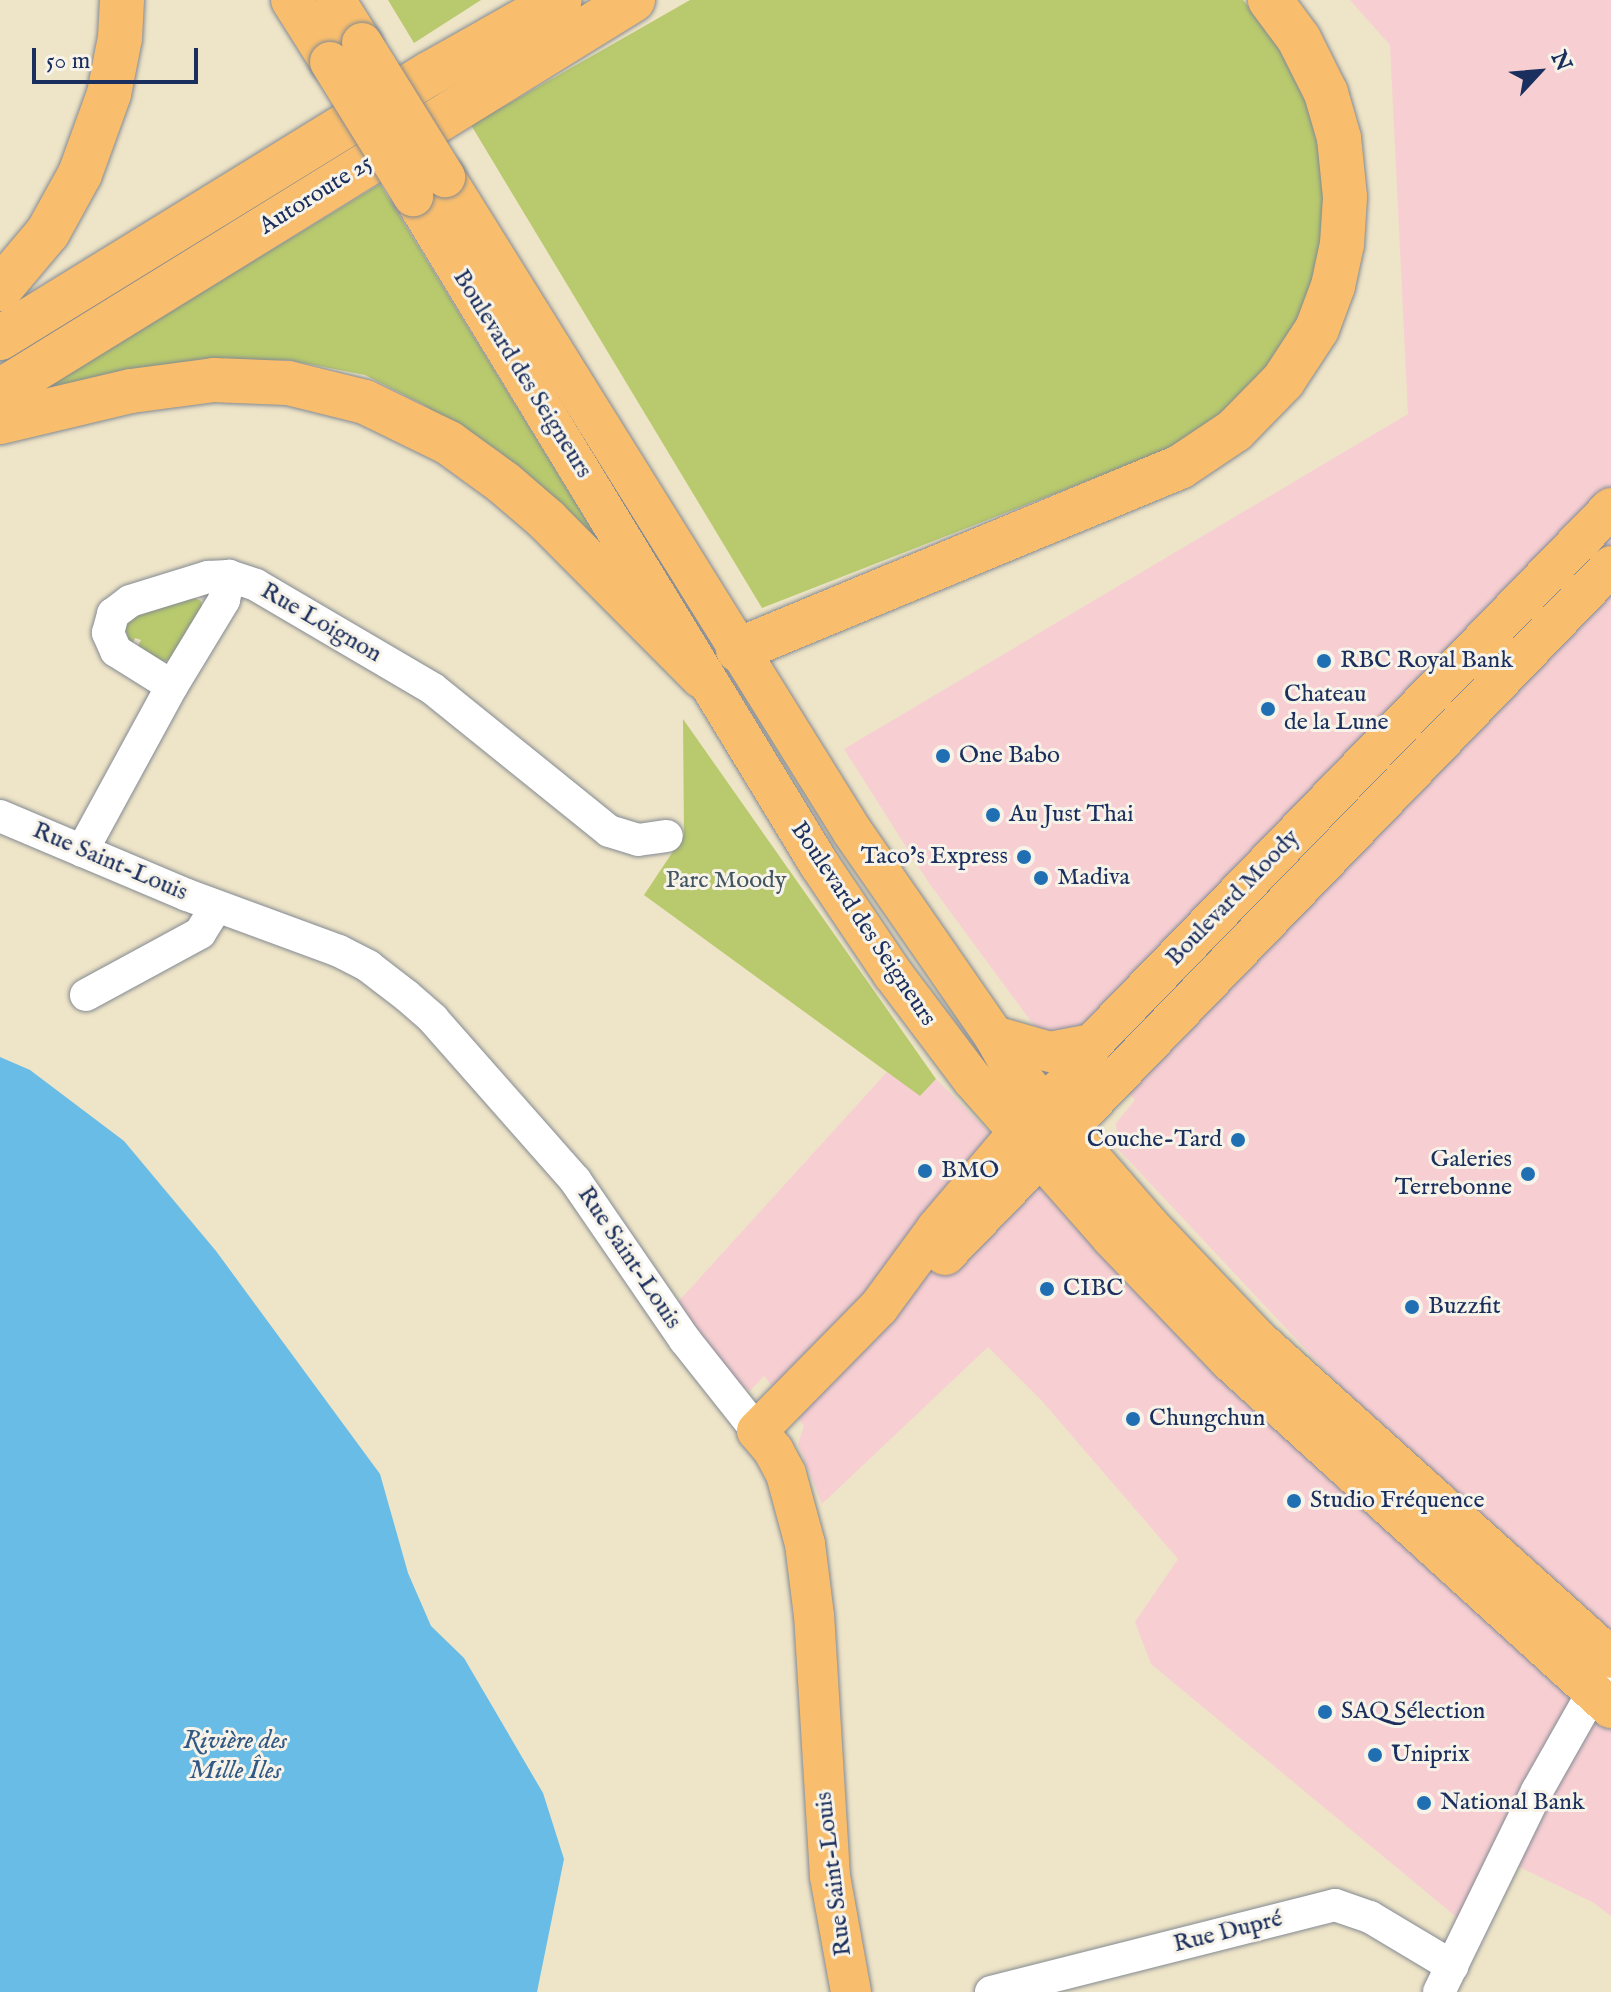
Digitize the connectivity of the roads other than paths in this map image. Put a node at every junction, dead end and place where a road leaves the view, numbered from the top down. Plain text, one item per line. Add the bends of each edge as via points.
1 (122, 0) edge
2 (291, 0) edge
3 (335, 0) edge
4 (502, 0) edge
5 (560, 0) edge
6 (633, 0) edge
7 (1270, 0) edge
8 (346, 52) junction
9 (429, 74) junction
10 (429, 186) junction
11 (0, 289) edge
12 (0, 338) edge
13 (0, 391) edge
14 (0, 422) edge
15 (1611, 508) edge
16 (1611, 566) edge
17 (229, 576) junction
18 (738, 650) junction
19 (703, 677) junction
20 (172, 686) junction
21 (0, 816) edge
22 (667, 836) dead end
23 (82, 851) junction
24 (216, 907) junction
25 (86, 995) dead end
26 (994, 1036) junction
27 (1092, 1044) junction
28 (1041, 1132) junction
29 (757, 1431) junction
30 (1606, 1680) edge
31 (1446, 1979) edge
32 (851, 1992) edge
33 (991, 1992) edge

1 - 11 highway via 112,81 80,174 48,232
2 - 8 main road, Boulevard des Seigneurs
3 - 8 main road, Boulevard des Seigneurs
4 - 9 highway
5 - 9 highway, Autoroute 25
6 - 13 highway, Autoroute 25
7 - 18 highway via 1299,39 1326,93 1339,138 1345,197 1333,286 1317,329 1283,381 1235,430 1180,467
8 - 10 main road, Boulevard des Seigneurs, bridge
9 - 12 highway, Autoroute 25
10 - 18 main road, Boulevard des Seigneurs
10 - 19 main road, Boulevard des Seigneurs
14 - 19 highway via 131,391 214,380 288,383 365,402 449,443 524,499
15 - 27 main road, Boulevard Moody
16 - 28 main road, Boulevard Moody
17 - 20 street, Rue Loignon via 224,600
17 - 20 street via 208,577 130,601 113,614 108,633 116,651
17 - 22 street, Rue Loignon via 256,585 433,689 609,831 646,841
18 - 26 main road, Boulevard des Seigneurs via 873,864
19 - 28 main road, Boulevard des Seigneurs via 893,974
20 - 23 street, Rue Loignon
21 - 23 street, Rue Saint-Louis
23 - 24 street, Rue Saint-Louis
24 - 25 street via 200,933
24 - 29 street, Rue Saint-Louis via 350,956 424,1010 575,1180 685,1340
26 - 27 main road via 1050,1052
26 - 28 main road, Boulevard des Seigneurs
27 - 28 main road, Boulevard Moody
28 - 29 main road, Boulevard Moody via 956,1247 879,1307
28 - 30 main road, Boulevard des Seigneurs via 1231,1362 1479,1585
29 - 32 main road, Rue Saint-Louis via 786,1474 805,1544 830,1876
30 - 31 street via 1531,1803
31 - 33 street, Rue Dupré via 1370,1917 1335,1905

